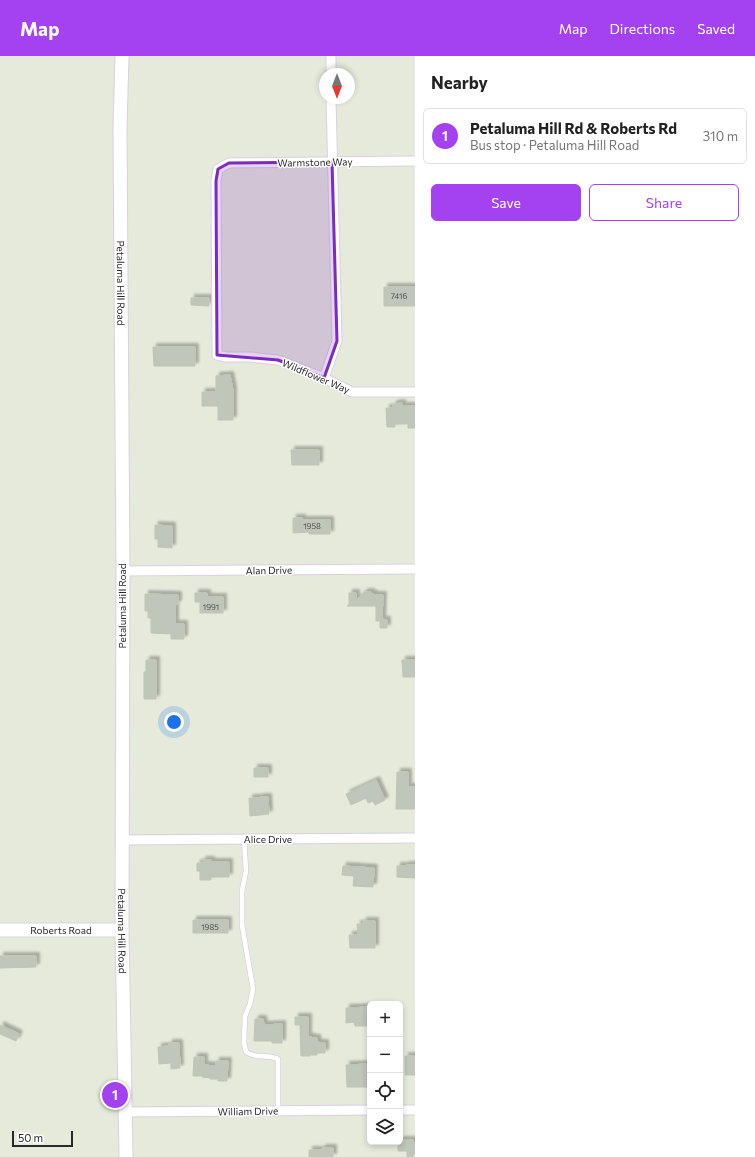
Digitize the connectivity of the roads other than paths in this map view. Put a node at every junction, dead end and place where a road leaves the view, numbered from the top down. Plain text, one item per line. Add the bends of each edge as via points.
1 (122, 56) edge
2 (331, 56) edge
3 (331, 68) edge
4 (331, 104) edge
5 (415, 161) edge
6 (332, 162) junction
7 (217, 355) joint
8 (324, 378) junction
9 (415, 392) edge
10 (415, 569) edge
11 (123, 571) junction
12 (415, 838) edge
13 (244, 839) junction
14 (121, 840) junction
15 (0, 930) edge
16 (122, 930) junction
17 (278, 1110) junction
18 (367, 1110) edge
19 (403, 1110) edge
20 (415, 1110) edge
21 (125, 1112) junction
22 (126, 1157) edge

1 - 11 main road, Petaluma Hill Road via 120,129
2 - 3 street
4 - 6 street
5 - 6 street, Warmstone Way
6 - 7 street, Warmstone Way via 229,163 218,169
6 - 8 street via 336,341
7 - 8 street, Wildflower Way via 278,360
8 - 9 street, Wildflower Way via 352,392
10 - 11 street, Alan Drive
11 - 14 main road, Petaluma Hill Road
12 - 13 street, Alice Drive
13 - 14 street, Alice Drive
13 - 17 lane via 246,871 242,891 242,925 252,989 244,1042 246,1052 251,1056 278,1058
14 - 16 main road, Petaluma Hill Road
15 - 16 main road, Roberts Road
16 - 21 main road, Petaluma Hill Road
17 - 18 street, William Drive
17 - 21 street, William Drive
19 - 20 street
21 - 22 main road, Petaluma Hill Road

